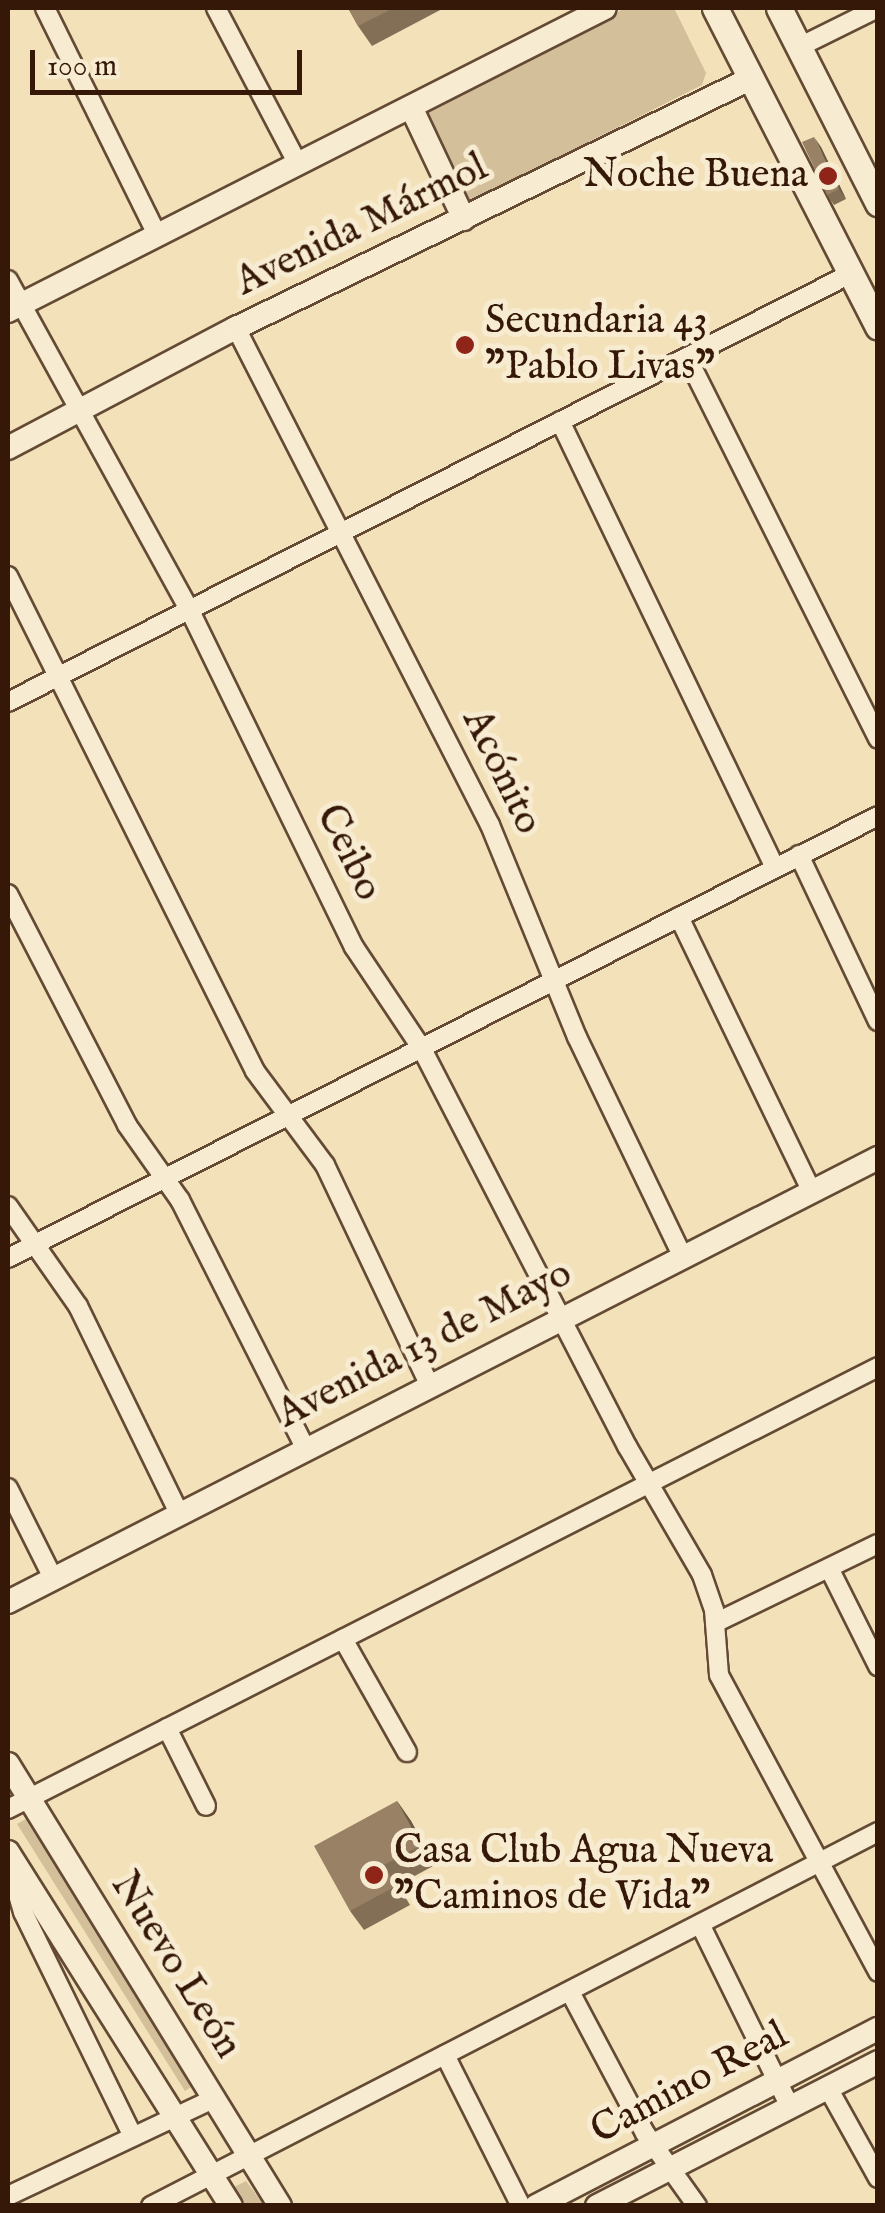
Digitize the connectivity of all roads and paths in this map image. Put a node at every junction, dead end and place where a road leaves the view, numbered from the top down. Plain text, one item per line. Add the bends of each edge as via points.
1 (45, 8) edge
2 (216, 8) edge
3 (605, 8) edge
4 (715, 8) edge
5 (778, 8) edge
6 (878, 8) edge
7 (799, 47) junction
8 (752, 78) junction
9 (411, 107) junction
10 (298, 164) junction
11 (878, 203) edge
12 (464, 219) junction
13 (157, 234) junction
14 (850, 274) junction
15 (8, 280) edge
16 (14, 308) edge
17 (878, 327) edge
18 (236, 328) junction
19 (687, 357) junction
20 (85, 410) junction
21 (560, 422) junction
22 (8, 448) edge
23 (342, 532) junction
24 (8, 576) edge
25 (191, 613) junction
26 (59, 676) junction
27 (8, 702) edge
28 (878, 739) edge
29 (878, 816) edge
30 (799, 855) junction
31 (776, 867) junction
32 (8, 894) edge
33 (680, 916) junction
34 (554, 979) junction
35 (878, 1021) edge
36 (422, 1049) junction
37 (288, 1116) junction
38 (878, 1158) edge
39 (165, 1179) junction
40 (812, 1192) junction
41 (8, 1206) edge
42 (36, 1243) junction
43 (683, 1256) junction
44 (8, 1258) edge
45 (561, 1318) junction
46 (878, 1367) edge
47 (429, 1384) junction
48 (305, 1447) junction
49 (648, 1482) junction
50 (8, 1488) edge
51 (179, 1513) junction
52 (878, 1544) edge
53 (829, 1568) junction
54 (53, 1578) junction
55 (8, 1602) edge
56 (715, 1623) junction
57 (344, 1638) junction
58 (878, 1666) edge
59 (168, 1728) junction
60 (407, 1752) dead end
61 (8, 1764) edge
62 (18, 1803) edge
63 (206, 1806) dead end
64 (878, 1832) edge
65 (8, 1852) edge
66 (8, 1860) edge
67 (819, 1861) junction
68 (700, 1924) junction
69 (878, 1972) edge
70 (570, 1992) junction
71 (878, 2028) edge
72 (446, 2054) junction
73 (878, 2062) edge
74 (776, 2081) junction
75 (828, 2088) junction
76 (212, 2098) junction
77 (790, 2108) junction
78 (177, 2116) junction
79 (133, 2137) junction
80 (654, 2146) junction
81 (248, 2156) junction
82 (670, 2168) junction
83 (211, 2174) junction
84 (878, 2178) edge
85 (8, 2196) edge
86 (151, 2206) edge
87 (231, 2206) edge
88 (280, 2206) edge
89 (520, 2206) edge
90 (536, 2206) edge
91 (597, 2206) edge
92 (697, 2206) edge

1 - 13 street
2 - 10 street
3 - 9 street
4 - 8 main road
5 - 7 main road
6 - 7 street
7 - 11 main road
8 - 12 street, Avenida Mármol
8 - 14 main road
9 - 10 street
9 - 12 street
10 - 13 street
12 - 18 street, Avenida Mármol
13 - 16 street
14 - 17 main road
14 - 19 street
15 - 16 street, Ceibo
16 - 20 street, Ceibo
18 - 20 street, Avenida Mármol
18 - 23 street, Acónito
19 - 21 street
19 - 28 street
20 - 22 street, Avenida Mármol
20 - 25 street, Ceibo
21 - 23 street
21 - 31 street
23 - 25 street
23 - 34 street, Acónito via 490,825
24 - 26 street
25 - 26 street
25 - 36 street, Ceibo via 354,947
26 - 27 street
26 - 37 street via 242,1046
29 - 30 street
30 - 31 street
30 - 35 street
31 - 33 street
32 - 39 street via 126,1125
33 - 34 street
33 - 40 street
34 - 36 street
34 - 43 street, Acónito
36 - 37 street
36 - 45 street, Ceibo
37 - 39 street
37 - 47 street via 325,1165
38 - 40 street, Avenida 13 de Mayo
39 - 42 street
39 - 48 street
40 - 43 street, Avenida 13 de Mayo
41 - 42 street
42 - 44 street
42 - 51 street via 78,1306
43 - 45 street, Avenida 13 de Mayo
45 - 47 street, Avenida 13 de Mayo
45 - 49 street, Ceibo
46 - 49 street
47 - 48 street, Avenida 13 de Mayo
48 - 51 street, Avenida 13 de Mayo
49 - 56 street, Ceibo via 702,1575
49 - 57 street
50 - 54 street
51 - 54 street, Avenida 13 de Mayo
52 - 53 street
53 - 56 street
53 - 58 street
54 - 55 street, Avenida 13 de Mayo
56 - 67 street, Ceibo via 719,1675
57 - 59 street
57 - 60 street
59 - 62 street
59 - 63 street
61 - 62 street, Nuevo León
62 - 76 street, Nuevo León
64 - 67 street
65 - 78 street, Nuevo León
66 - 79 street via 23,1912
67 - 68 street
67 - 69 street, Ceibo
68 - 70 street
68 - 74 street
70 - 72 street
70 - 80 street
71 - 74 street, Camino Real
72 - 81 street
72 - 89 street
73 - 75 street, Camino Real
74 - 77 street
74 - 80 street, Camino Real
75 - 77 street, Camino Real
75 - 84 street
76 - 78 street
76 - 81 street, Nuevo León
77 - 82 street, Camino Real
78 - 79 street
78 - 83 street, Nuevo León
79 - 85 street
80 - 82 street
80 - 90 street, Camino Real
81 - 83 street
81 - 88 street, Nuevo León
82 - 91 street, Camino Real
82 - 92 street
83 - 86 street
83 - 87 street, Nuevo León

